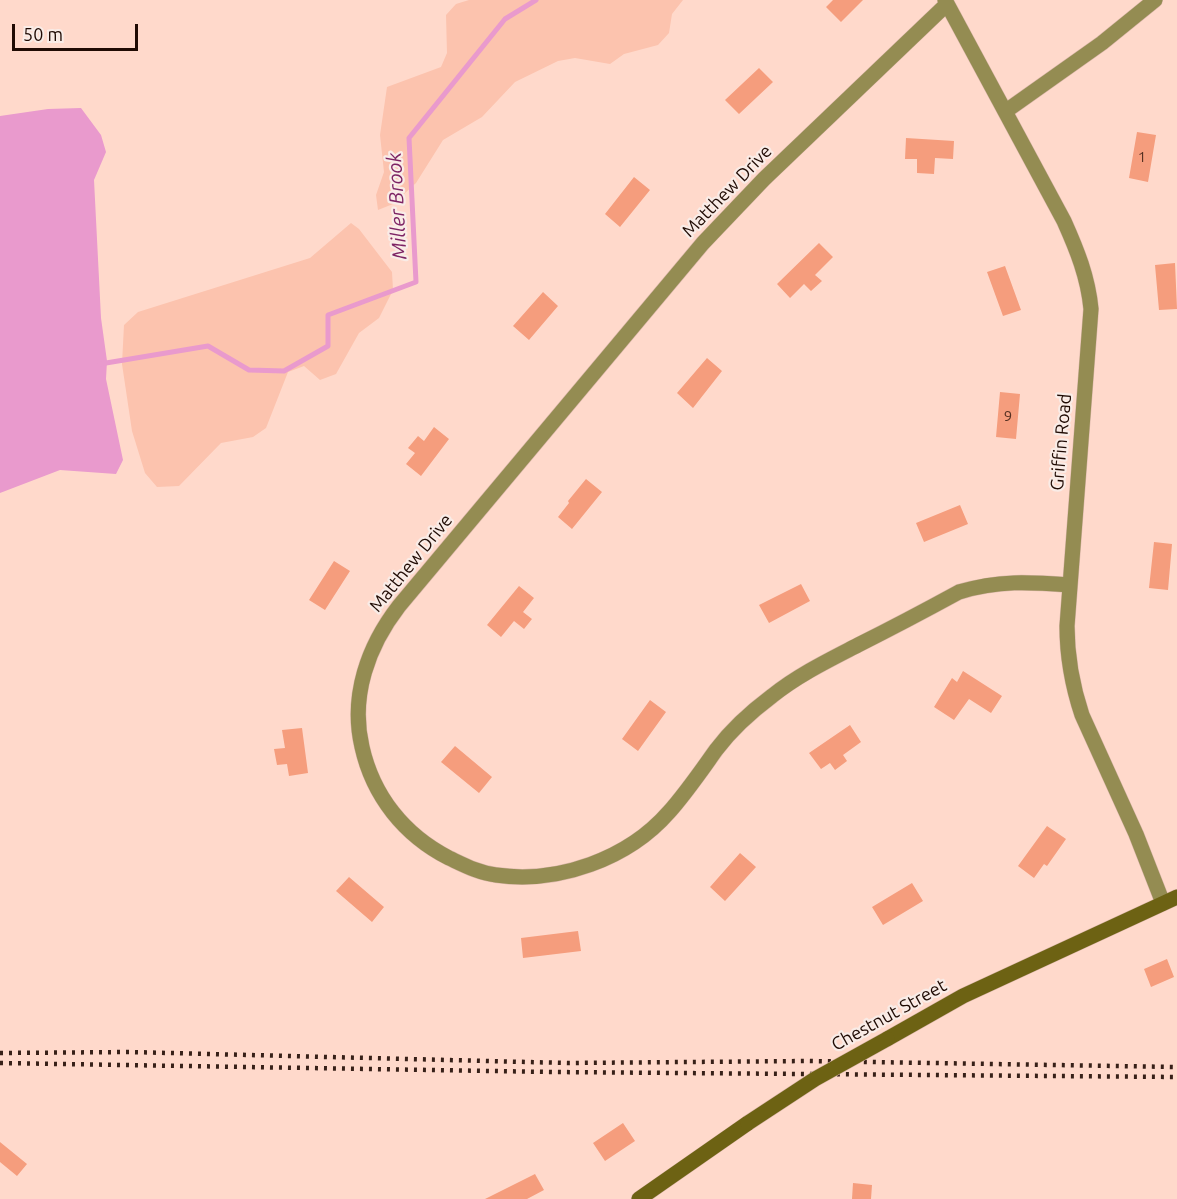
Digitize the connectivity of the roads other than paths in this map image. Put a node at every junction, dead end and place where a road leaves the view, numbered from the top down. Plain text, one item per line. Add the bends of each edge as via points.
1 (1155, 0) edge
2 (946, 2) edge
3 (1006, 111) junction
4 (1070, 585) junction
5 (1170, 900) edge
6 (639, 1199) edge

1 - 3 street
2 - 3 street, Griffin Road
2 - 4 street, Matthew Drive via 710,236 387,621 363,677 358,713 362,746 378,791 399,820 424,843 466,866 496,875 558,873 624,849 647,834 737,728 771,696 799,677 960,592 1002,582
3 - 4 street, Griffin Road via 1064,221 1089,284 1091,309
4 - 5 street, Griffin Road via 1067,651 1075,695 1136,834
5 - 6 main road, Chestnut Street, bridge via 963,996 815,1079

